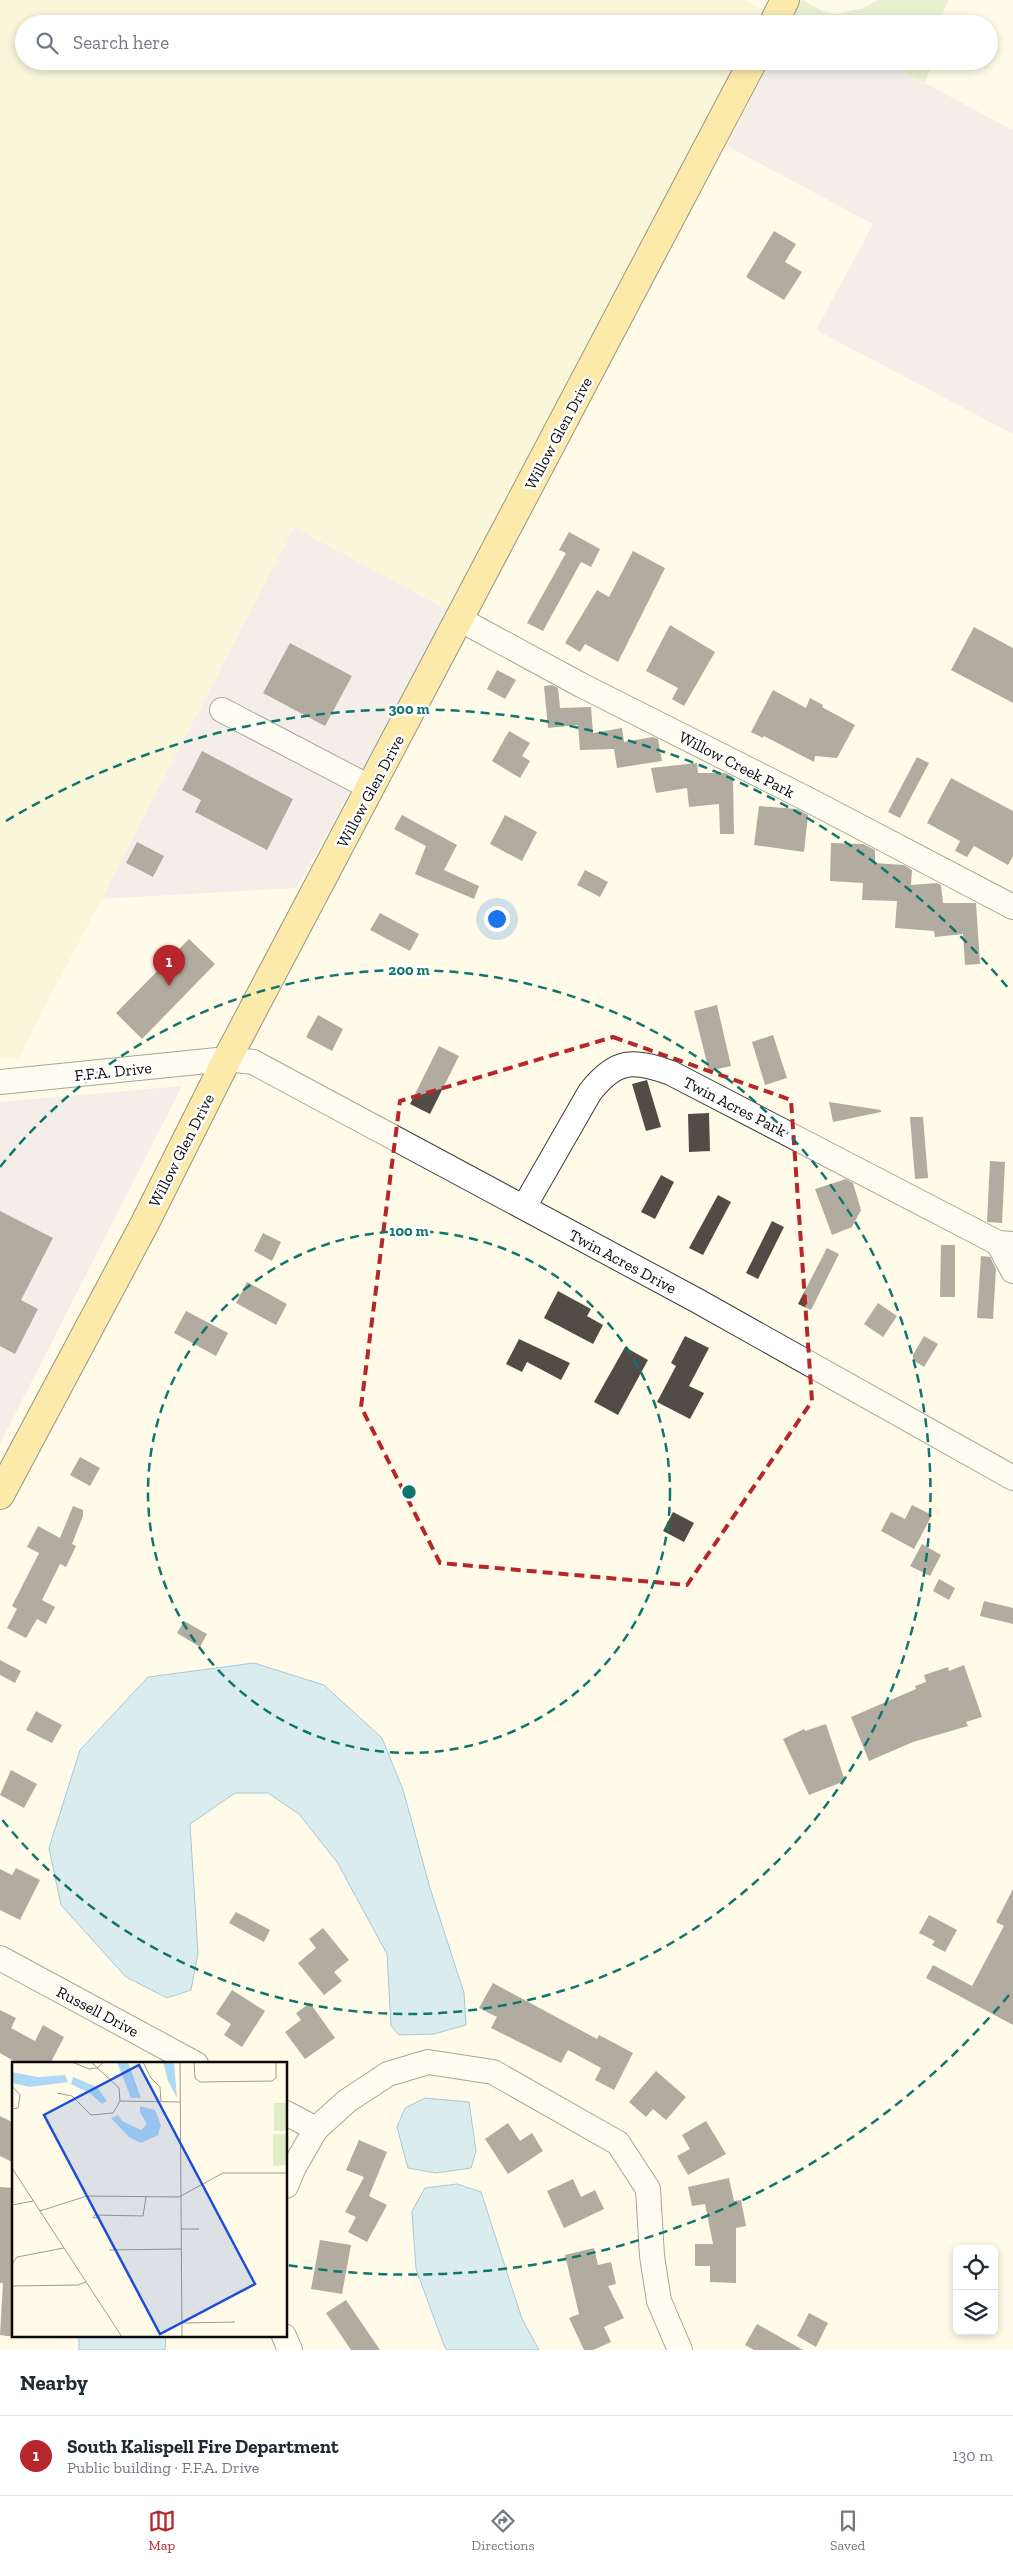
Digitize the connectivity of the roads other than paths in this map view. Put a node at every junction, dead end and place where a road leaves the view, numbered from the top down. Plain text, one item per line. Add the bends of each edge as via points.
1 (785, 0) edge
2 (778, 15) edge
3 (749, 70) edge
4 (461, 620) junction
5 (222, 710) dead end
6 (371, 788) junction
7 (1013, 907) edge
8 (227, 1059) junction
9 (0, 1082) edge
10 (524, 1207) junction
11 (1006, 1244) edge
12 (1013, 1271) edge
13 (1013, 1478) edge
14 (0, 1495) edge
15 (0, 1958) edge
16 (192, 2062) edge
17 (288, 2114) edge
18 (316, 2129) junction
19 (288, 2181) edge
20 (285, 2338) edge
21 (290, 2350) edge
22 (680, 2350) edge

1 - 2 main road
3 - 4 main road, Willow Glen Drive
4 - 6 main road, Willow Glen Drive
4 - 7 street, Willow Creek Park
5 - 6 street
6 - 8 main road, Willow Glen Drive
8 - 9 street, F.F.A. Drive
8 - 10 street, Twin Acres Drive via 253,1062 272,1070
8 - 14 main road, Willow Glen Drive via 145,1223
10 - 11 street, Twin Acres Park via 596,1086 616,1067 637,1063 671,1073
10 - 13 street, Twin Acres Drive
11 - 12 street, Twin Acres Park
15 - 16 street, Russell Drive
17 - 18 street
18 - 19 street
18 - 22 street via 347,2100 388,2074 428,2062 493,2072 618,2142 648,2189 652,2256 659,2301
20 - 21 street

